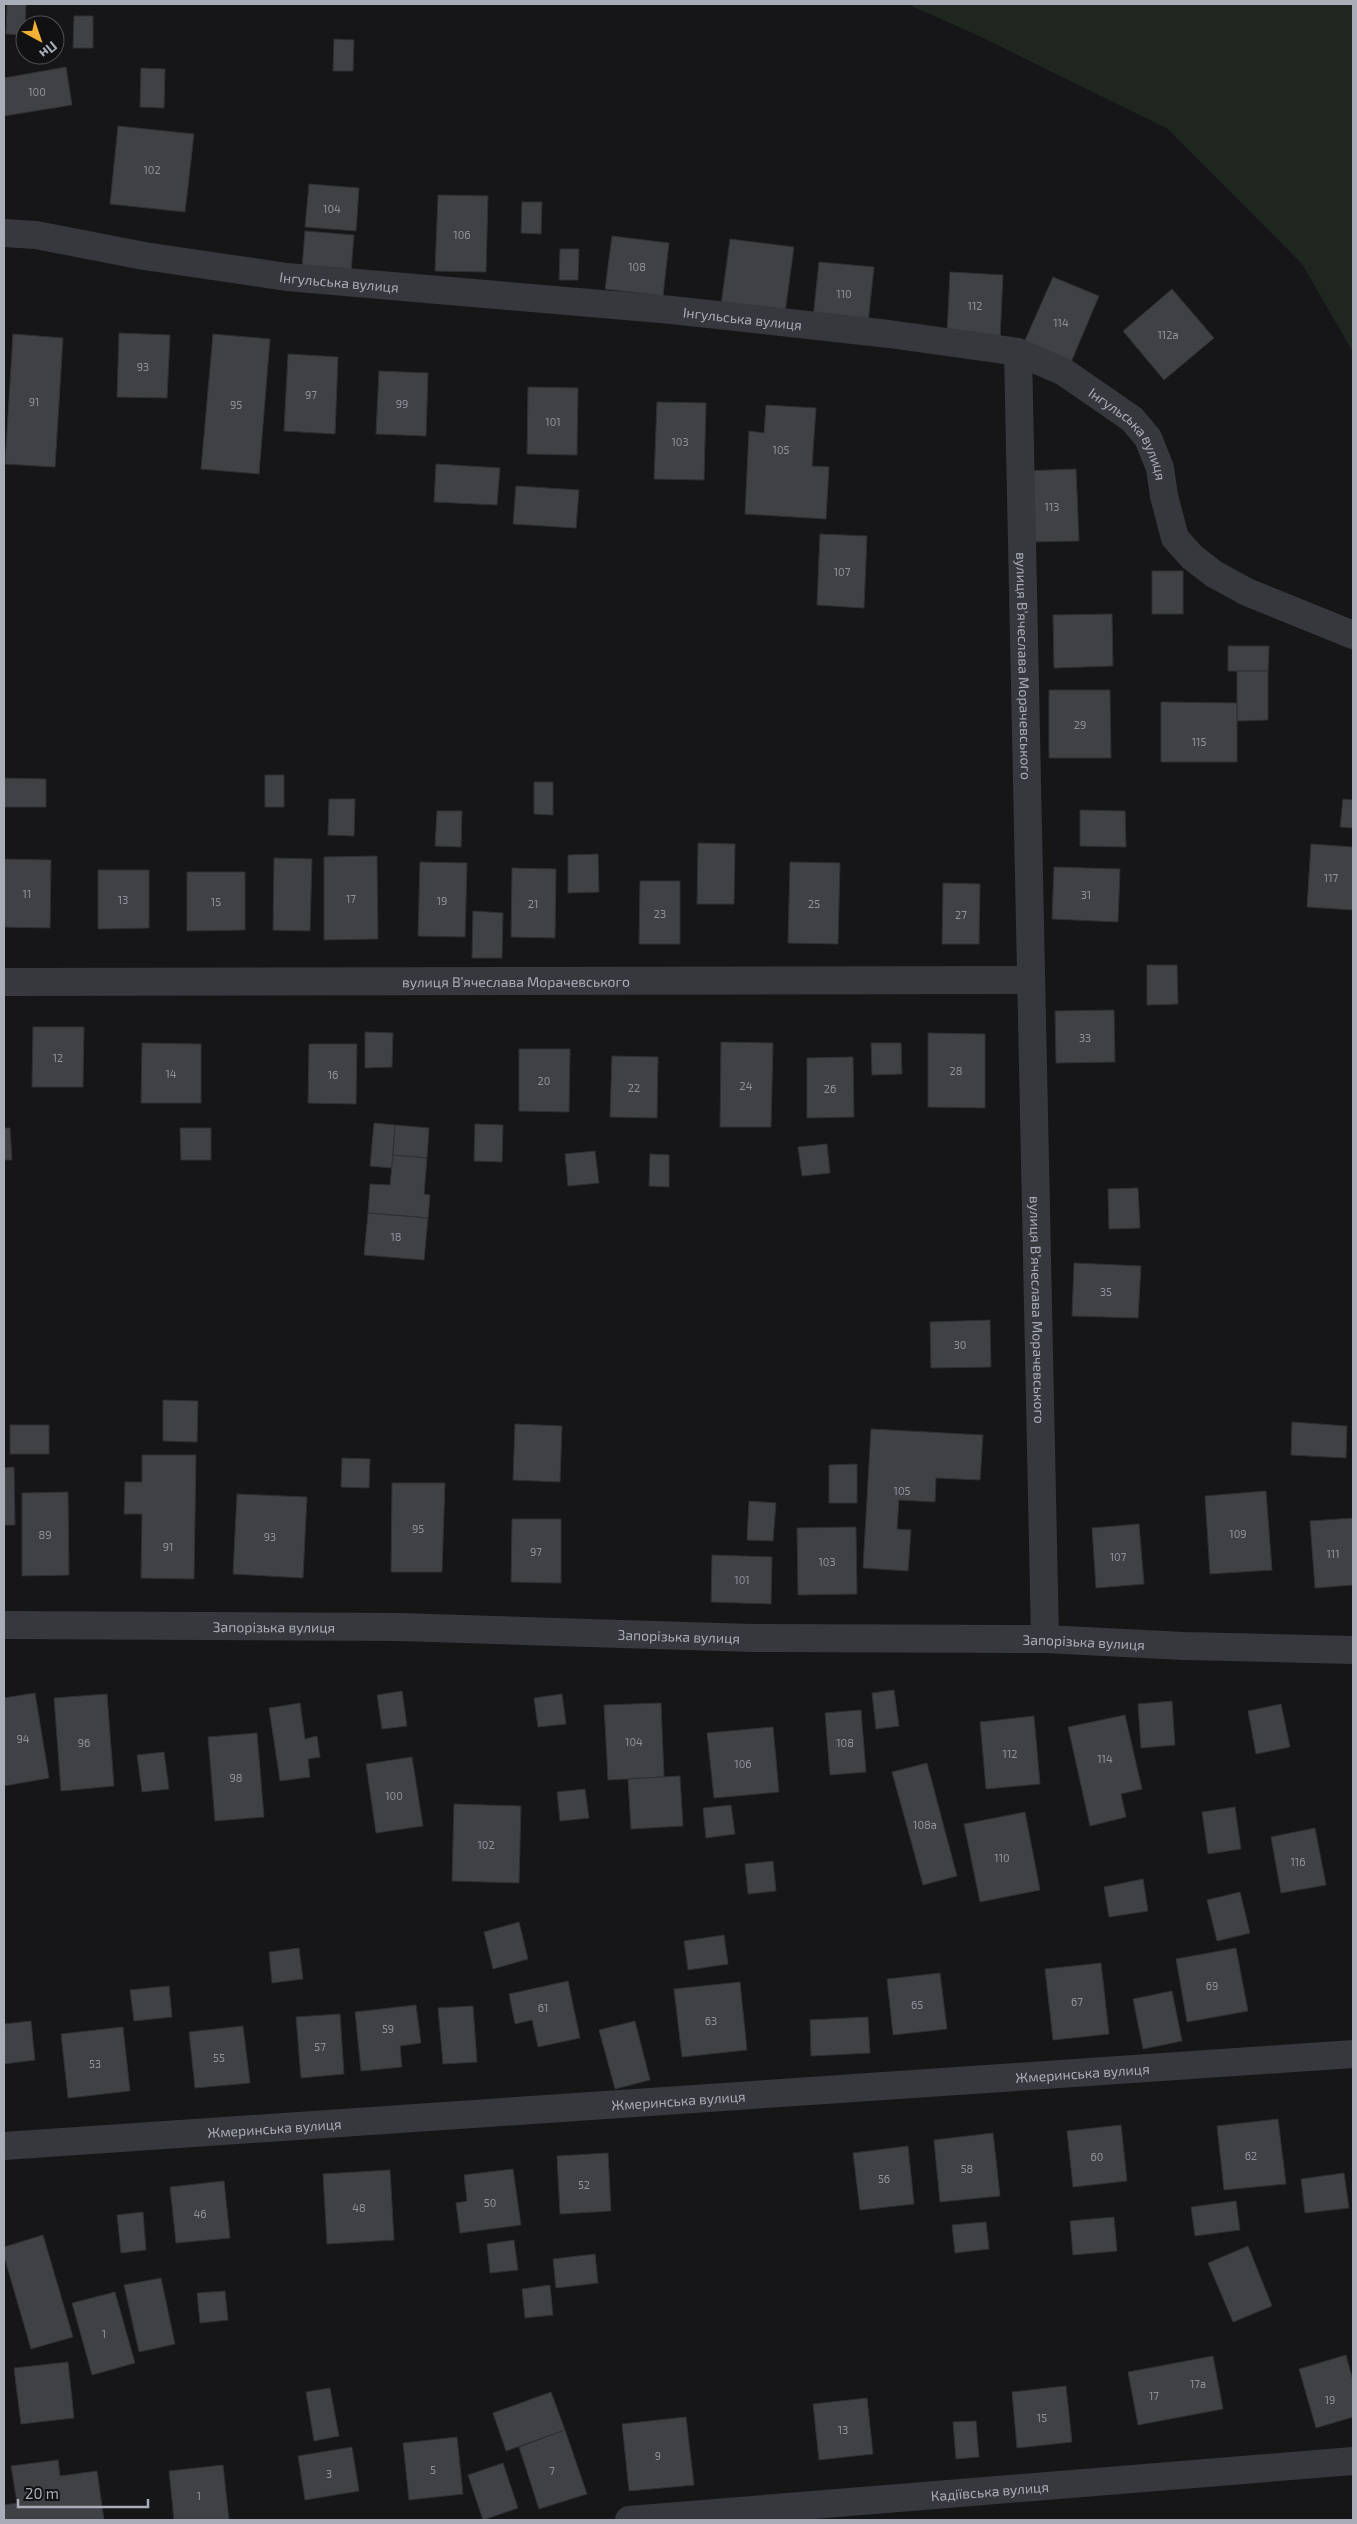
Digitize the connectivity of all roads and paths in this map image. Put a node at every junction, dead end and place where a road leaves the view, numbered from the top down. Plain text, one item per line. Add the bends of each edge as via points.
1 (4, 233) edge
2 (1018, 352) junction
3 (1353, 635) edge
4 (1030, 980) junction
5 (4, 982) edge
6 (4, 1625) edge
7 (1044, 1639) junction
8 (1353, 1650) edge
9 (1353, 2054) edge
10 (4, 2146) edge
11 (1353, 2461) edge
12 (629, 2520) edge

1 - 2 street, Інгульська вулиця via 36,235 144,256 287,277 672,310
2 - 3 street, Інгульська вулиця via 1064,372 1132,419 1148,438 1160,468 1174,538 1192,557 1214,574 1247,592
2 - 4 street, вулиця В’ячеслава Морачевського
4 - 5 street, вулиця В’ячеслава Морачевського
4 - 7 street, вулиця В’ячеслава Морачевського
6 - 7 street, Запорізька вулиця via 398,1627 752,1638
7 - 8 street, Запорізька вулиця
9 - 10 street, Жмеринська вулиця
11 - 12 street, Кадіївська вулиця

